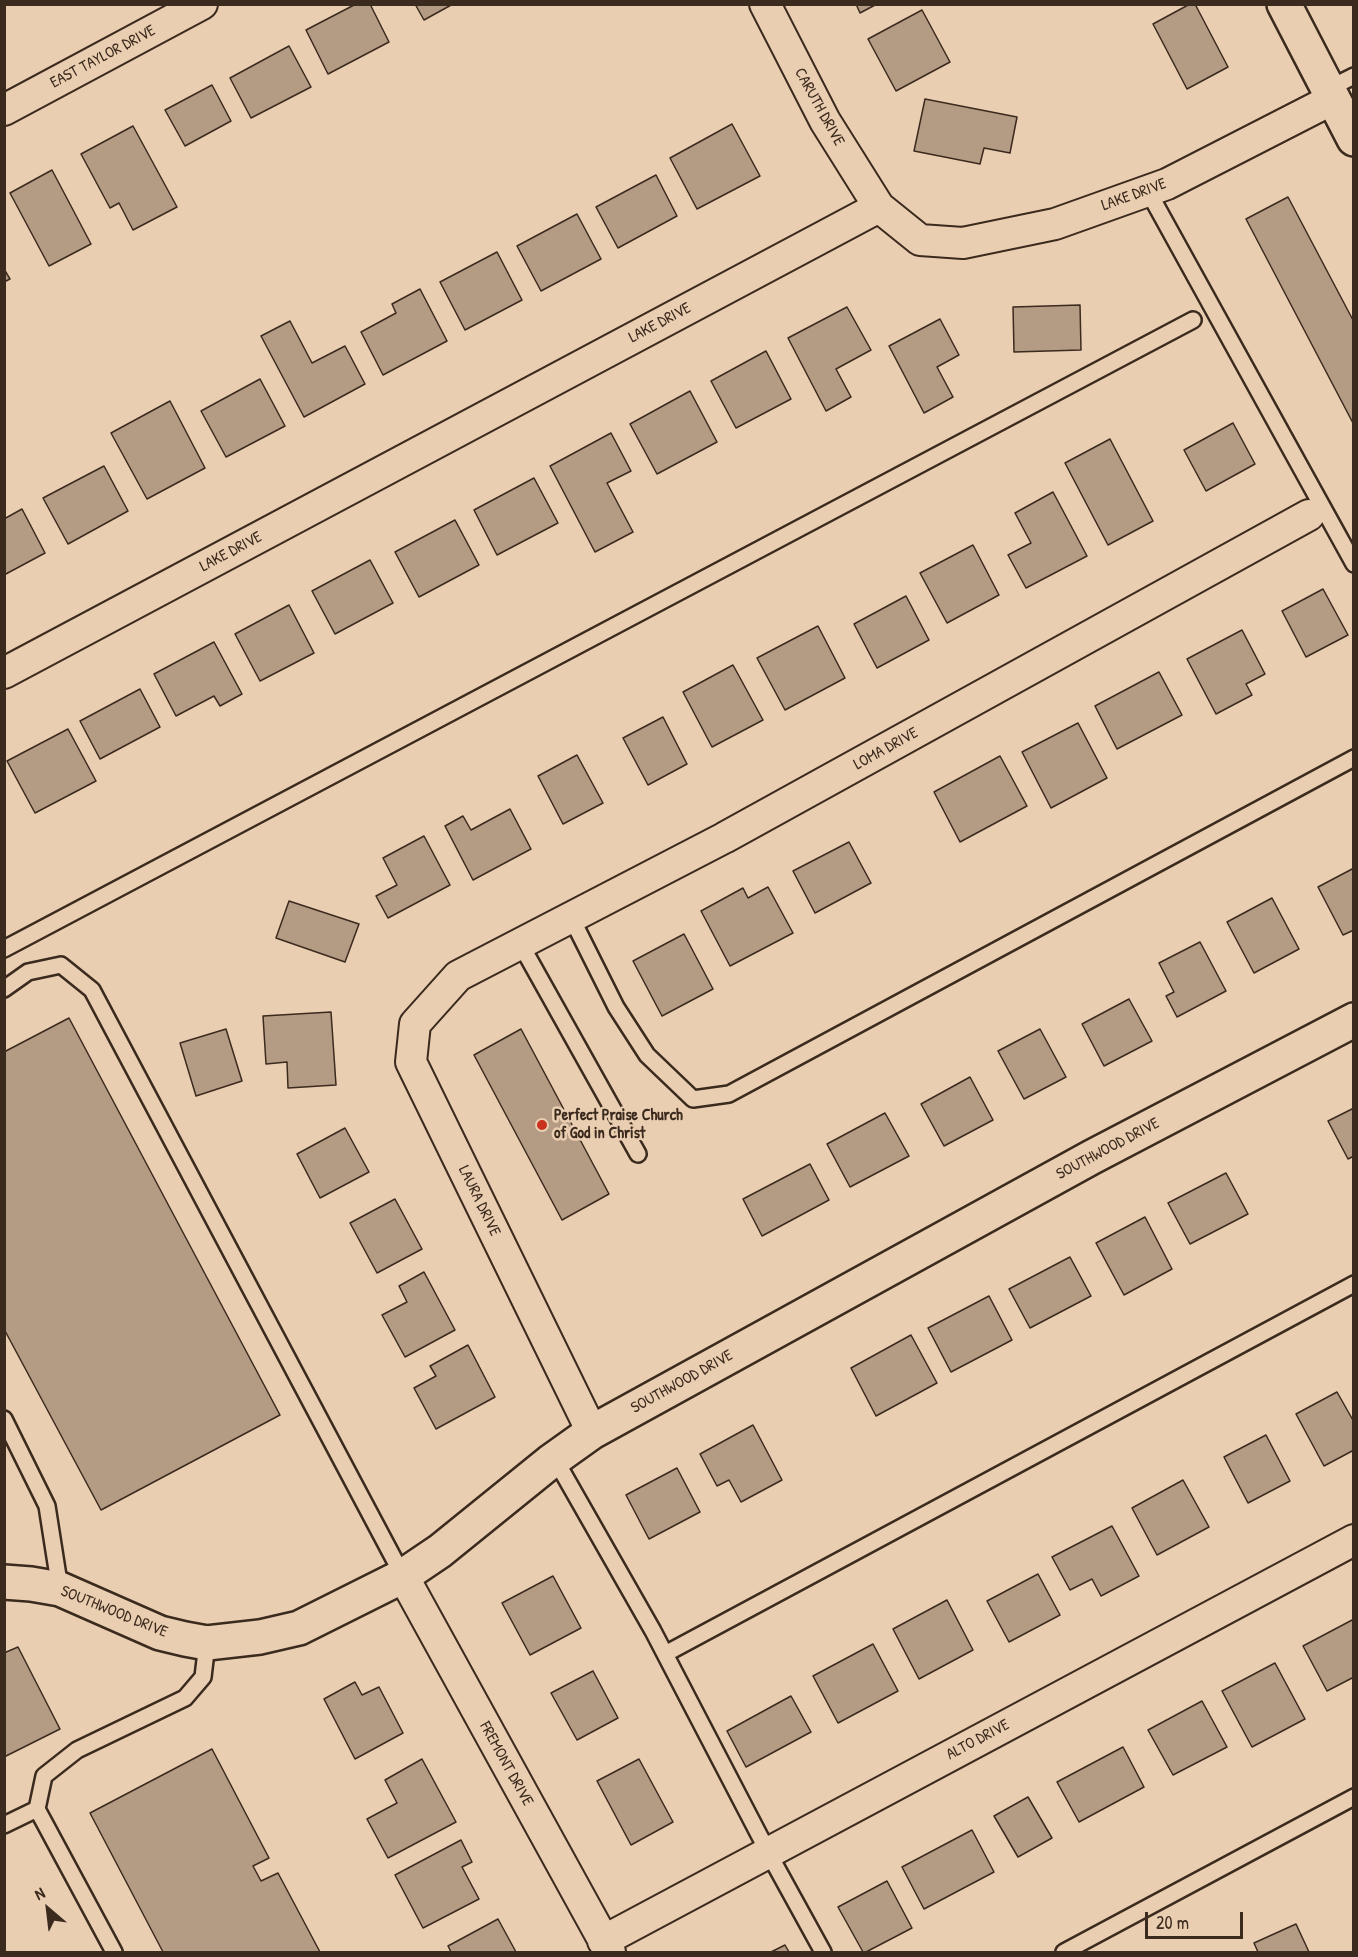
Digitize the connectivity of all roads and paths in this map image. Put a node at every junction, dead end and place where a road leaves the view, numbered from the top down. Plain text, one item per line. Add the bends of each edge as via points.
1 (202, 4) edge
2 (765, 4) edge
3 (1284, 4) edge
4 (1338, 88) edge
5 (4, 110) edge
6 (1353, 139) edge
7 (1148, 191) junction
8 (879, 207) junction
9 (1193, 320) dead end
10 (1309, 515) dead end
11 (1353, 564) edge
12 (4, 673) edge
13 (1353, 758) edge
14 (571, 917) junction
15 (520, 943) junction
16 (4, 949) edge
17 (458, 976) joint
18 (4, 989) edge
19 (1353, 1020) edge
20 (638, 1154) dead end
21 (1353, 1284) edge
22 (4, 1419) edge
23 (592, 1432) junction
24 (555, 1459) junction
25 (1353, 1540) edge
26 (403, 1576) junction
27 (4, 1582) edge
28 (60, 1589) junction
29 (207, 1643) junction
30 (665, 1654) junction
31 (1353, 1797) edge
32 (36, 1809) junction
33 (4, 1825) edge
34 (768, 1852) junction
35 (606, 1947) edge
36 (114, 1953) edge
37 (823, 1953) edge
38 (1064, 1953) edge

1 - 5 street, EAST TAYLOR DRIVE
2 - 8 street, CARUTH DRIVE via 825,121
3 - 4 street
4 - 6 street
4 - 7 street, LAKE DRIVE
7 - 8 street, LAKE DRIVE via 1055,224 963,243 920,240
7 - 11 lane
8 - 12 street, LAKE DRIVE
9 - 16 lane
10 - 14 street, LOMA DRIVE via 724,838
13 - 14 lane via 729,1094 693,1099 647,1055 616,1007
14 - 15 street, LOMA DRIVE
15 - 17 street, LOMA DRIVE
15 - 20 lane
17 - 23 street, LAURA DRIVE via 415,1024 411,1062
18 - 26 lane via 28,972 61,965 92,990
19 - 23 street, SOUTHWOOD DRIVE via 1092,1157
21 - 30 lane
22 - 28 lane via 47,1506
23 - 24 street, SOUTHWOOD DRIVE
24 - 26 street, SOUTHWOOD DRIVE
24 - 30 lane
25 - 34 street, ALTO DRIVE
26 - 29 street, SOUTHWOOD DRIVE via 298,1628
26 - 35 street, FREMONT DRIVE
27 - 28 street, SOUTHWOOD DRIVE
28 - 29 street, SOUTHWOOD DRIVE via 160,1633
29 - 32 lane via 203,1677 185,1698 77,1750 44,1776
30 - 34 lane
31 - 38 lane
32 - 33 lane
32 - 36 lane
34 - 35 street, ALTO DRIVE
34 - 37 lane

